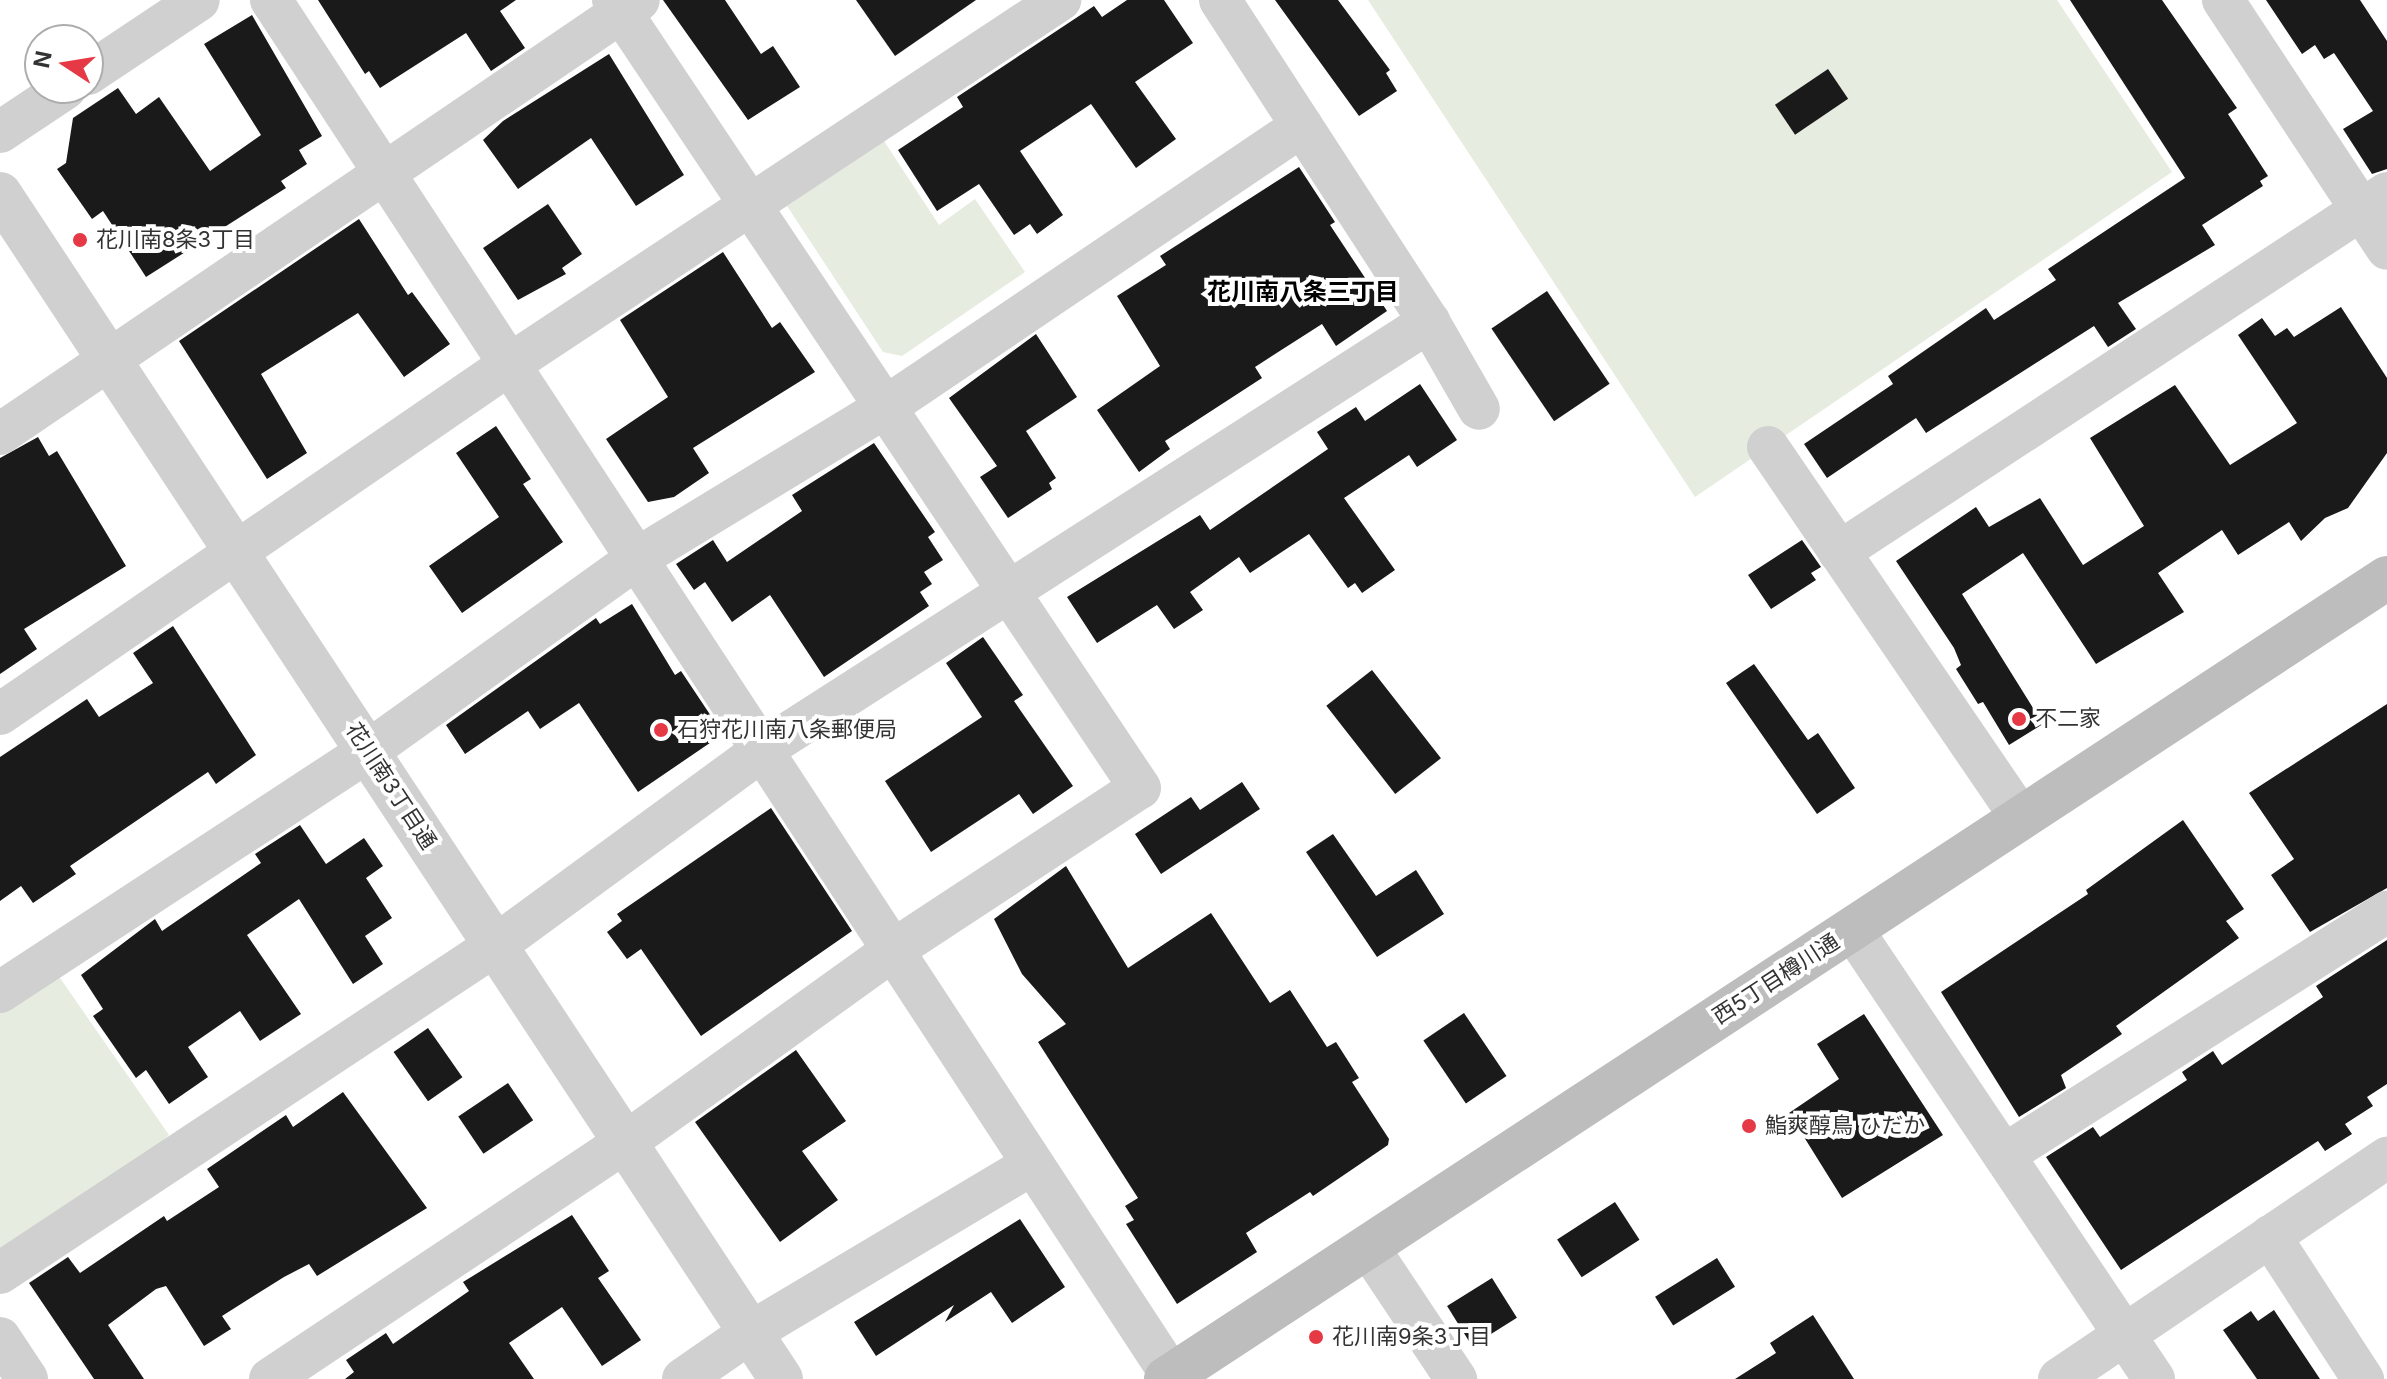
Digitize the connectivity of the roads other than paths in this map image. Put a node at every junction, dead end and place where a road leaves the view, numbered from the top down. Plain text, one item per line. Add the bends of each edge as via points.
1 (199, 0) edge
2 (271, 0) edge
3 (1060, 0) edge
4 (1220, 0) edge
5 (2223, 0) edge
6 (624, 4) edge
7 (104, 63) edge
8 (42, 104) edge
9 (1302, 126) junction
10 (0, 132) edge
11 (383, 171) junction
12 (0, 194) edge
13 (2374, 201) edge
14 (749, 204) junction
15 (2387, 249) edge
16 (1429, 322) junction
17 (111, 361) junction
18 (510, 364) junction
19 (884, 408) junction
20 (1479, 409) dead end
21 (0, 434) edge
22 (1768, 447) dead end
23 (1839, 552) junction
24 (238, 554) junction
25 (636, 559) junction
26 (2383, 591) edge
27 (1007, 593) junction
28 (0, 714) edge
29 (762, 750) junction
30 (368, 751) junction
31 (2021, 818) junction
32 (2387, 912) edge
33 (1852, 929) junction
34 (496, 945) junction
35 (893, 950) junction
36 (0, 992) edge
37 (626, 1142) junction
38 (2004, 1155) junction
39 (2387, 1158) edge
40 (1033, 1164) junction
41 (2270, 1236) junction
42 (1368, 1247) junction
43 (0, 1273) edge
44 (751, 1332) junction
45 (2125, 1336) junction
46 (0, 1338) edge
47 (1168, 1377) edge
48 (27, 1379) edge
49 (270, 1379) edge
50 (683, 1379) edge
51 (781, 1379) edge
52 (1456, 1379) edge
53 (2059, 1379) edge
54 (2154, 1379) edge
55 (2363, 1379) edge

1 - 7 street
2 - 11 street
3 - 14 street
4 - 9 street
5 - 13 street
6 - 11 street
6 - 14 street
8 - 10 street
9 - 16 street
9 - 19 street
11 - 17 street
11 - 18 street
12 - 17 street, 花川南3丁目通
13 - 15 street
13 - 23 street
14 - 18 street
14 - 19 street
16 - 20 street
16 - 27 street
17 - 21 street
17 - 24 street, 花川南3丁目通
18 - 24 street
18 - 25 street
19 - 25 street
19 - 27 street
22 - 23 street
23 - 31 street
24 - 28 street
24 - 30 street, 花川南3丁目通
25 - 29 street
25 - 30 street
26 - 31 main road, 西5丁目樽川通
27 - 29 street
27 - 35 street via 1140,788
29 - 34 street
29 - 35 street
30 - 34 street, 花川南3丁目通
30 - 36 street
31 - 33 main road, 西5丁目樽川通
32 - 38 street
33 - 38 street
33 - 42 main road, 西5丁目樽川通
34 - 37 street, 花川南3丁目通
34 - 43 street
35 - 37 street
35 - 40 street
37 - 44 street, 花川南3丁目通
37 - 49 street
38 - 45 street
39 - 41 street
40 - 44 street
40 - 47 street
41 - 45 street
41 - 55 street
42 - 47 main road, 西5丁目樽川通
42 - 52 street
44 - 50 street
44 - 51 street, 花川南3丁目通
45 - 53 street
45 - 54 street
46 - 48 street

